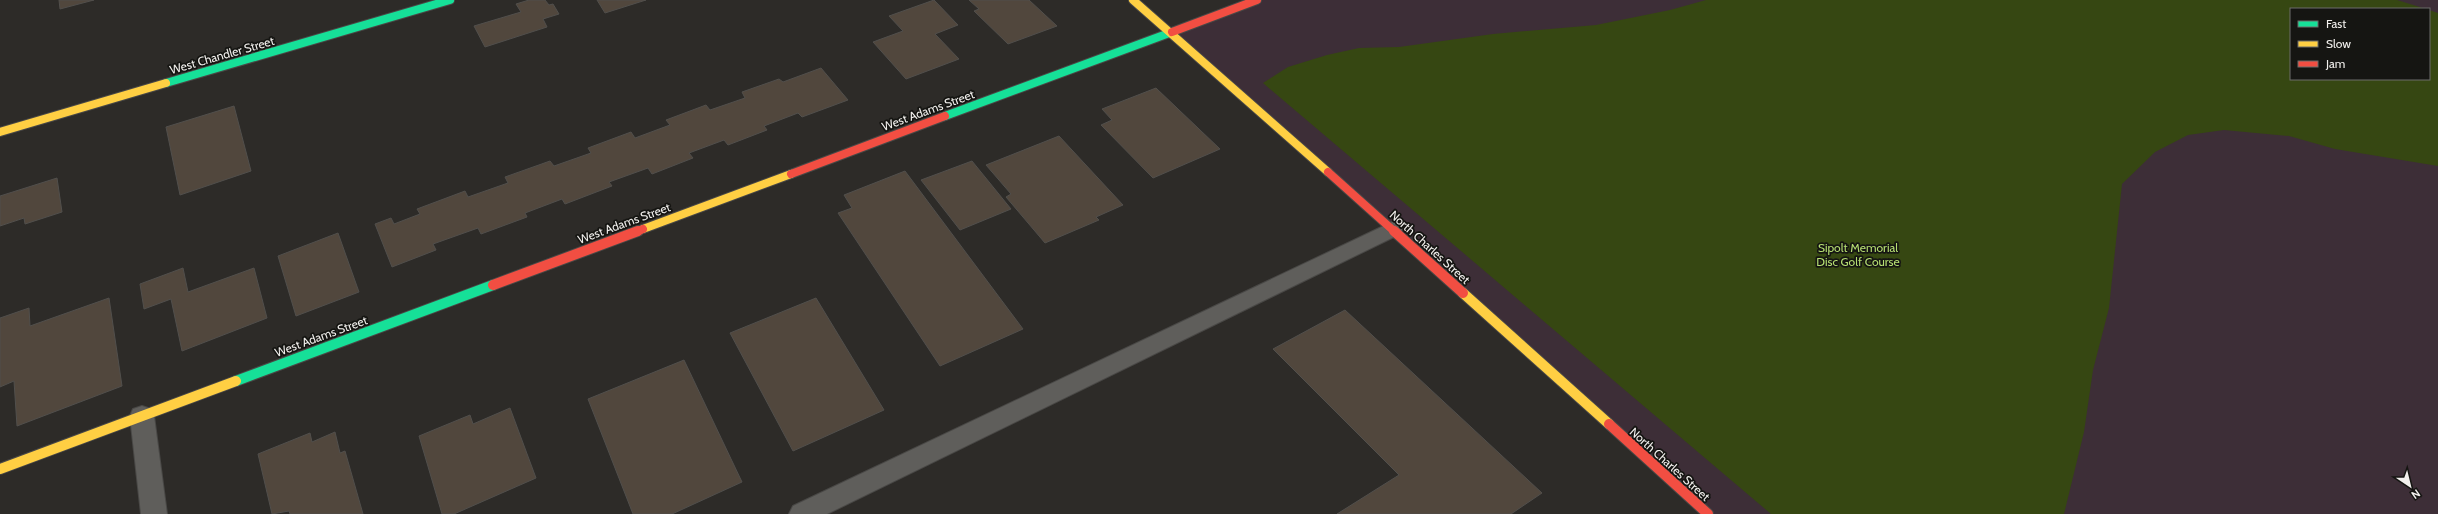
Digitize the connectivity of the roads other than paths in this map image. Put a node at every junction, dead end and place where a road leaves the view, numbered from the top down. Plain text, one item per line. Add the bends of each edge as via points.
1 (450, 0) edge
2 (1133, 0) edge
3 (1257, 0) edge
4 (1168, 33) junction
5 (0, 132) edge
6 (1392, 229) junction
7 (142, 416) junction
8 (0, 469) edge
9 (154, 514) edge
10 (802, 514) edge
11 (1708, 514) edge

1 - 5 street, West Chandler Street
2 - 4 street, North Charles Street
3 - 4 street, West Adams Street
4 - 6 street, North Charles Street
4 - 7 street, West Adams Street
6 - 10 street
6 - 11 street, North Charles Street
7 - 8 street, West Adams Street
7 - 9 street

